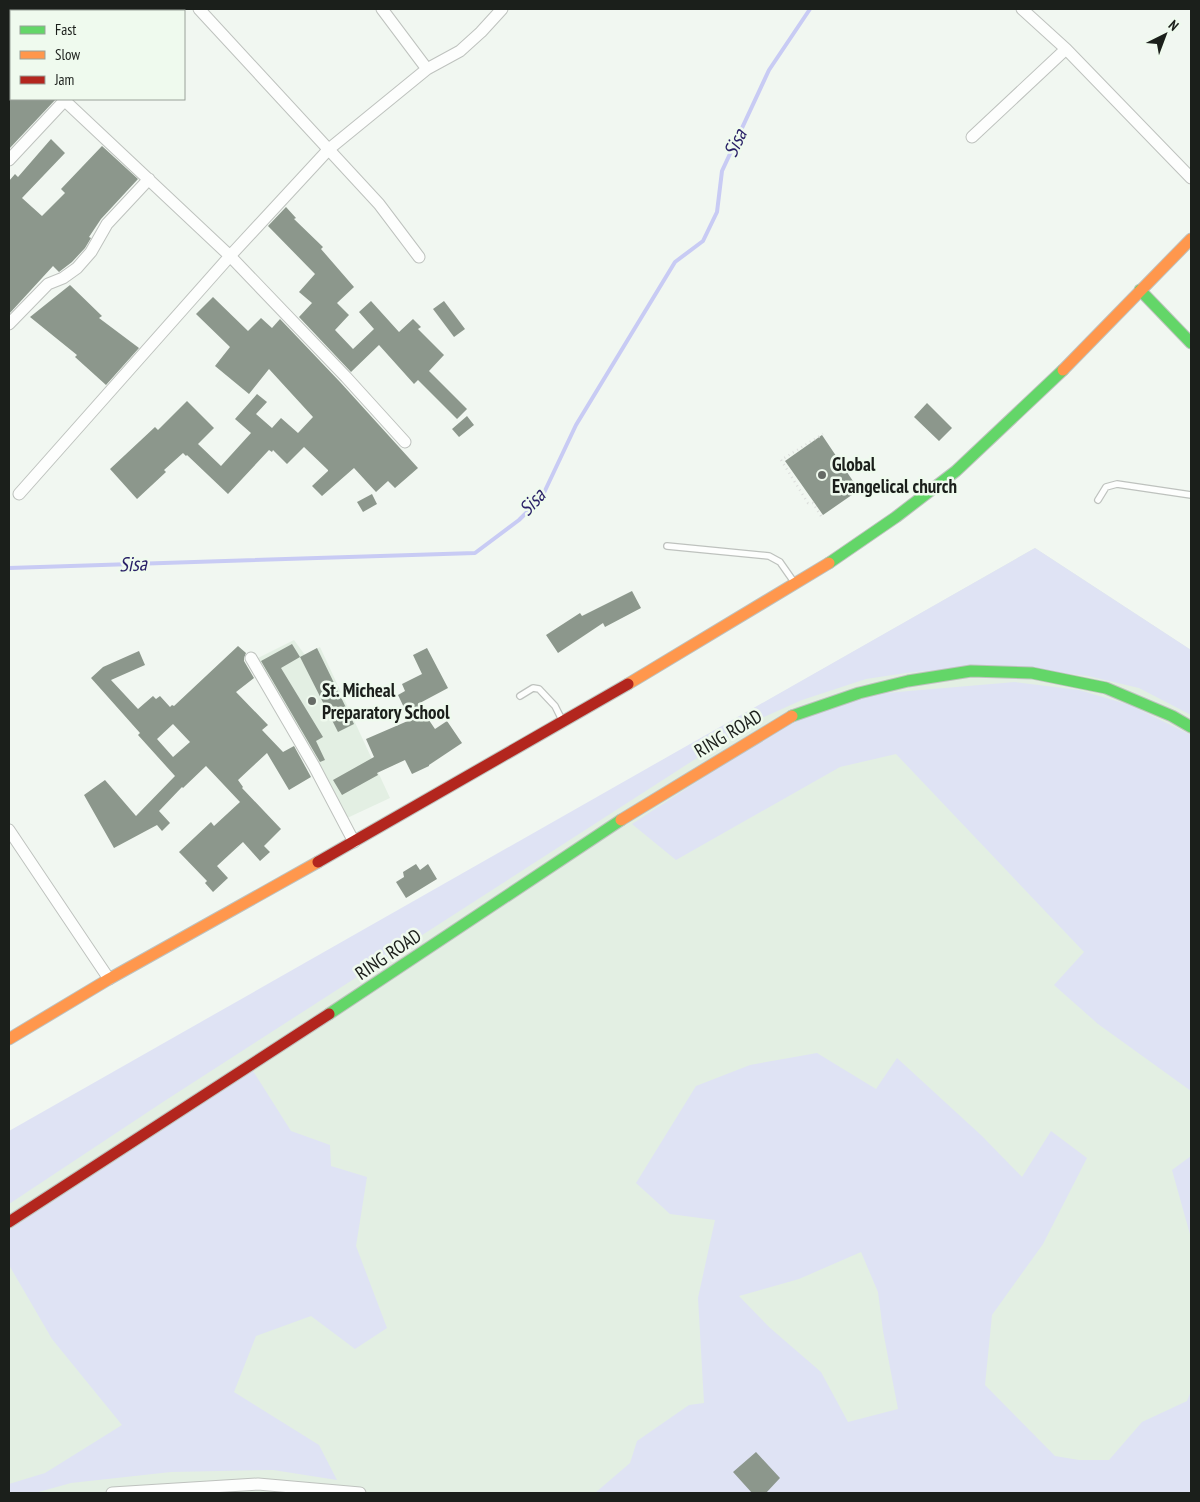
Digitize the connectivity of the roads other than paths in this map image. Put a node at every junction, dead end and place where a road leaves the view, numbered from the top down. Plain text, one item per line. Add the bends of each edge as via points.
1 (199, 9) edge
2 (382, 9) edge
3 (502, 9) edge
4 (1022, 9) edge
5 (1066, 50) junction
6 (428, 69) junction
7 (64, 100) edge
8 (66, 100) edge
9 (972, 137) dead end
10 (329, 149) junction
11 (9, 160) edge
12 (1191, 178) edge
13 (149, 179) junction
14 (1191, 239) edge
15 (230, 256) junction
16 (419, 257) dead end
17 (1140, 290) junction
18 (9, 324) edge
19 (1191, 343) edge
20 (405, 442) dead end
21 (19, 494) dead end
22 (1191, 495) edge
23 (1098, 500) dead end
24 (666, 546) dead end
25 (795, 584) junction
26 (251, 658) dead end
27 (520, 696) dead end
28 (563, 721) junction
29 (1191, 727) edge
30 (9, 830) edge
31 (354, 842) junction
32 (109, 979) junction
33 (9, 1039) edge
34 (9, 1222) edge
35 (173, 1491) edge
36 (112, 1493) edge
37 (353, 1493) edge

1 - 10 street
2 - 6 street
3 - 6 street via 460,51
4 - 5 street
5 - 9 street
5 - 12 street
6 - 10 street
7 - 11 street
8 - 13 street
10 - 15 street
10 - 16 street via 379,204
13 - 15 street
13 - 18 street via 107,224 91,252 77,268 48,284
14 - 17 street
15 - 20 street
15 - 21 street
17 - 19 street
17 - 25 street via 956,471 896,517
22 - 23 lane via 1117,484 1106,487
24 - 25 lane via 769,556 780,562
25 - 28 street
26 - 31 street
27 - 28 lane via 533,688 539,689 555,706
28 - 31 street
29 - 34 street, RING ROAD via 1106,688 1014,672 971,671 908,681 859,693 788,717 605,830
30 - 32 street
31 - 32 street
32 - 33 street
35 - 36 street
35 - 37 street via 258,1484

